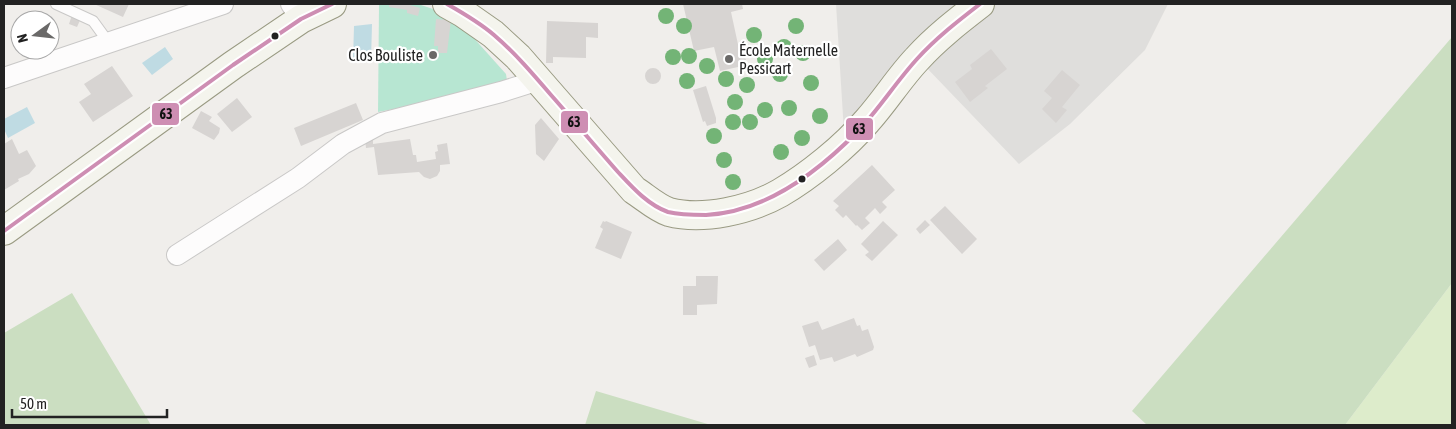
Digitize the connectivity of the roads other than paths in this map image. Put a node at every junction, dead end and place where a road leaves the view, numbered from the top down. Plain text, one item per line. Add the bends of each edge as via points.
1 (56, 4) edge
2 (222, 4) edge
3 (332, 4) edge
4 (447, 4) edge
5 (980, 4) edge
6 (296, 11) edge
7 (109, 43) junction
8 (4, 78) edge
9 (539, 80) junction
10 (4, 231) edge
11 (177, 254) dead end

1 - 7 lane via 94,21
2 - 7 street
3 - 6 street
4 - 9 street via 493,34
5 - 9 street via 916,59 850,140 778,194 730,211 706,215 668,212 634,190
6 - 10 street via 233,65
7 - 8 street
9 - 11 street via 382,123 343,144 298,178

